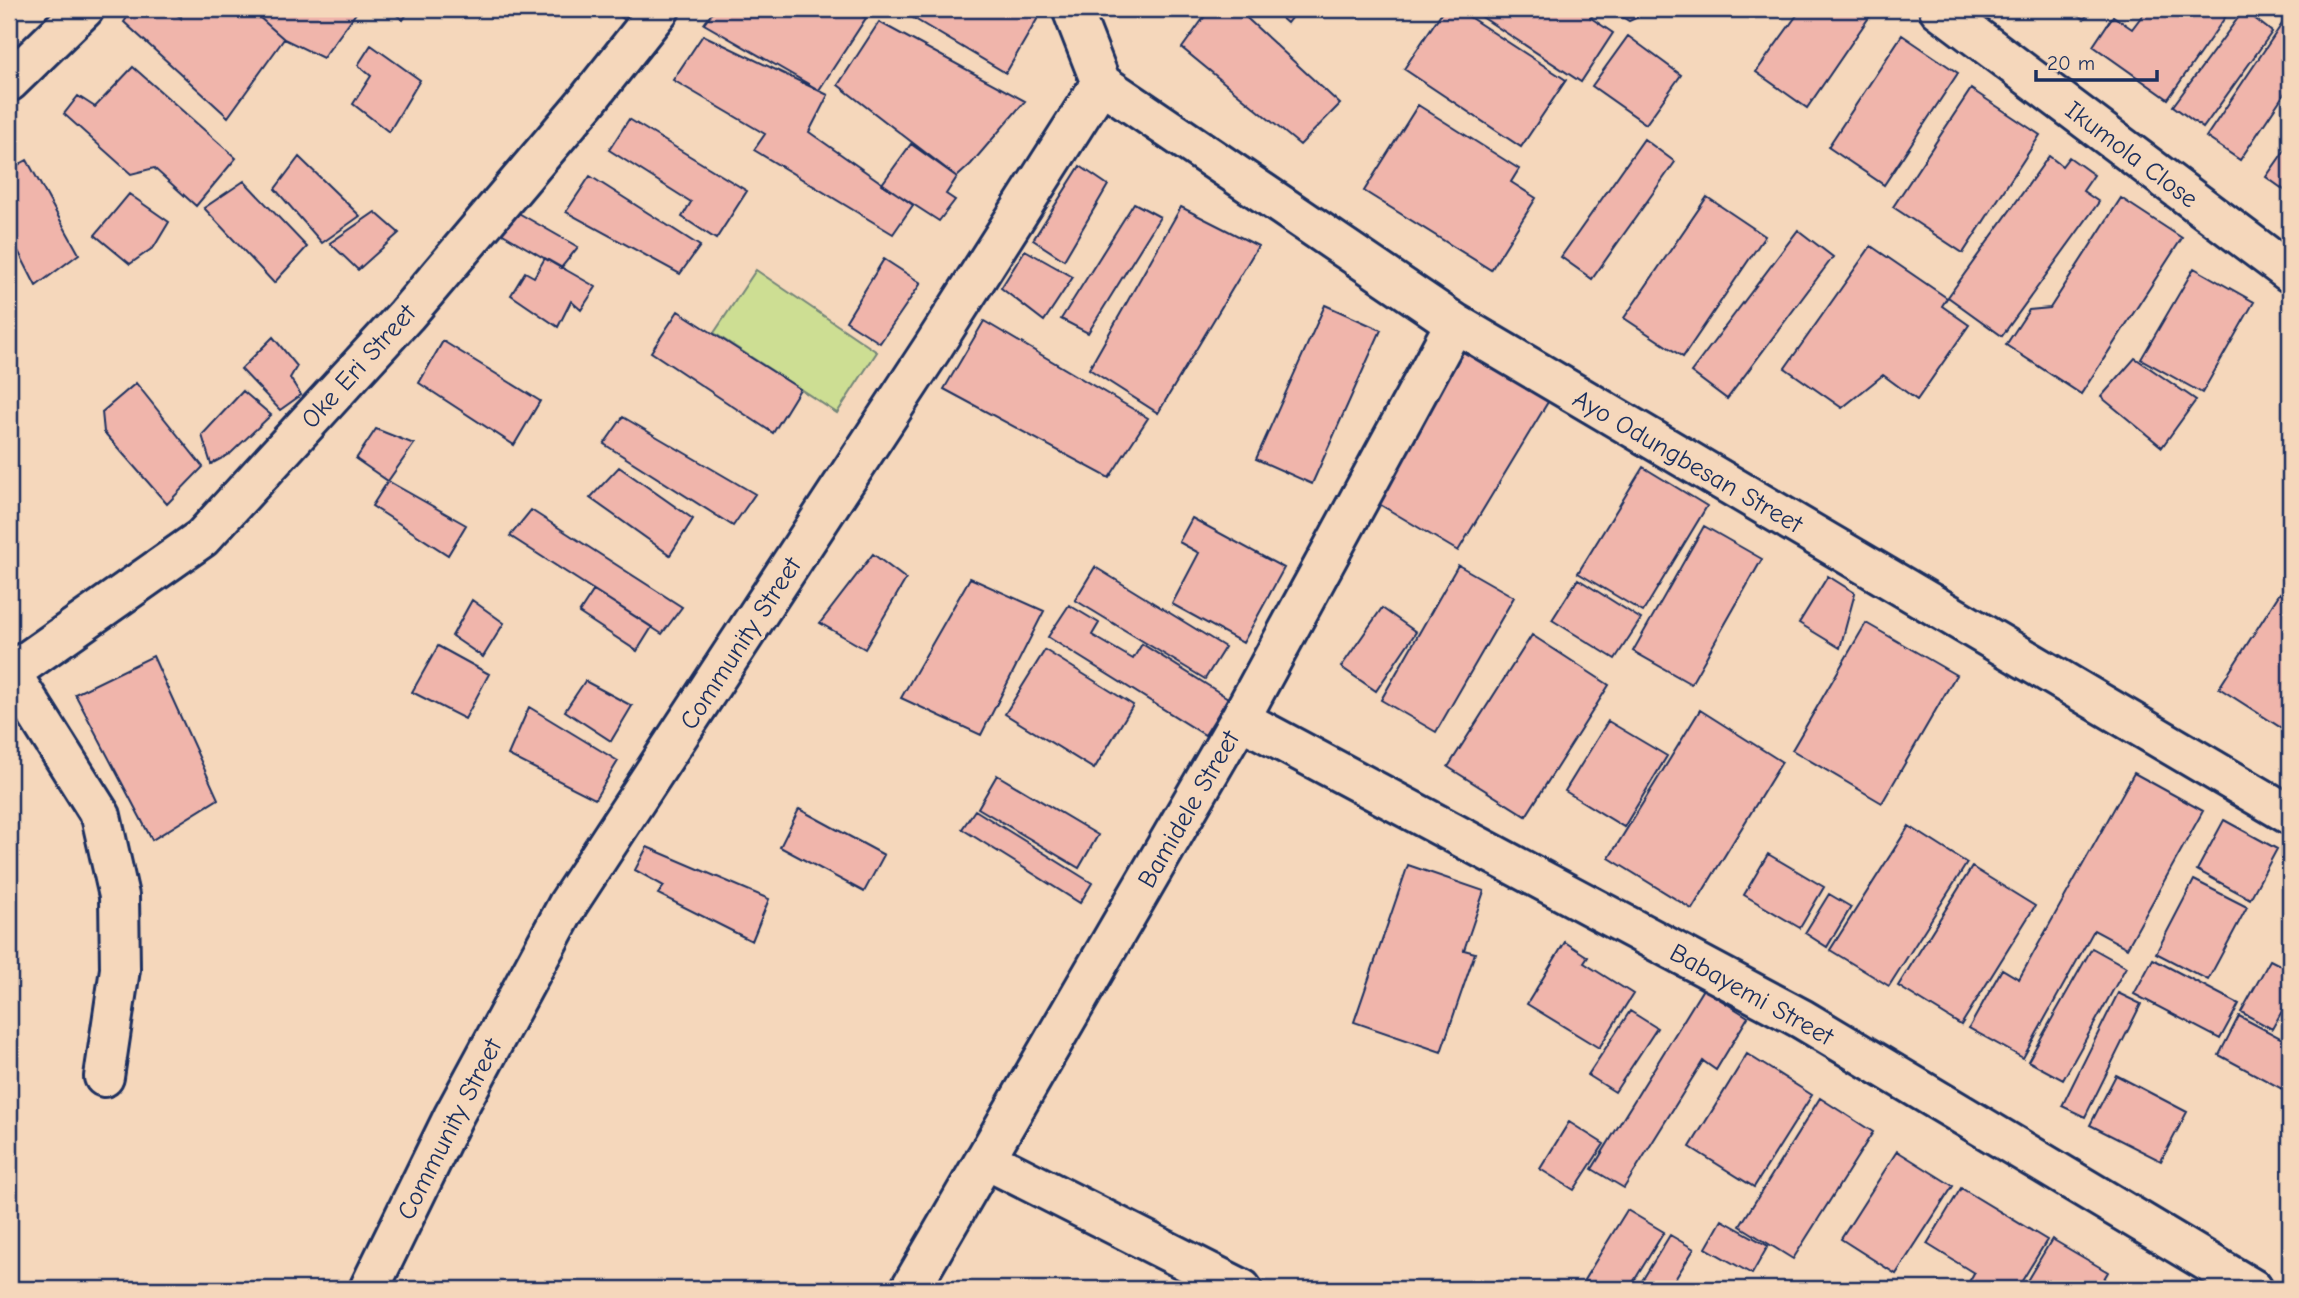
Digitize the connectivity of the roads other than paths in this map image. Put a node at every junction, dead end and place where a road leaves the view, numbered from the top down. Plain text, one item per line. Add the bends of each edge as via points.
1 (83, 9) edge
2 (660, 9) edge
3 (1072, 9) edge
4 (1939, 9) edge
5 (9, 82) edge
6 (1101, 83) junction
7 (2290, 273) edge
8 (1455, 323) junction
9 (10, 674) edge
10 (1240, 719) junction
11 (2290, 815) edge
12 (104, 1077) dead end
13 (985, 1160) junction
14 (369, 1289) edge
15 (910, 1289) edge
16 (1242, 1289) edge
17 (2253, 1289) edge

1 - 5 street
2 - 9 street, Oke Eri Street via 406,315 202,538
3 - 6 street
4 - 7 street, Ikumola Close
6 - 8 street, Ayo Odungbesan Street
6 - 14 street, Community Street via 926,359 568,904 453,1117
8 - 10 street, Bamidele Street
8 - 11 street, Ayo Odungbesan Street
9 - 12 street via 101,816 119,896 120,969
10 - 13 street, Bamidele Street
10 - 17 street, Babayemi Street via 1802,1019
13 - 15 street, Bamidele Street
13 - 16 street

